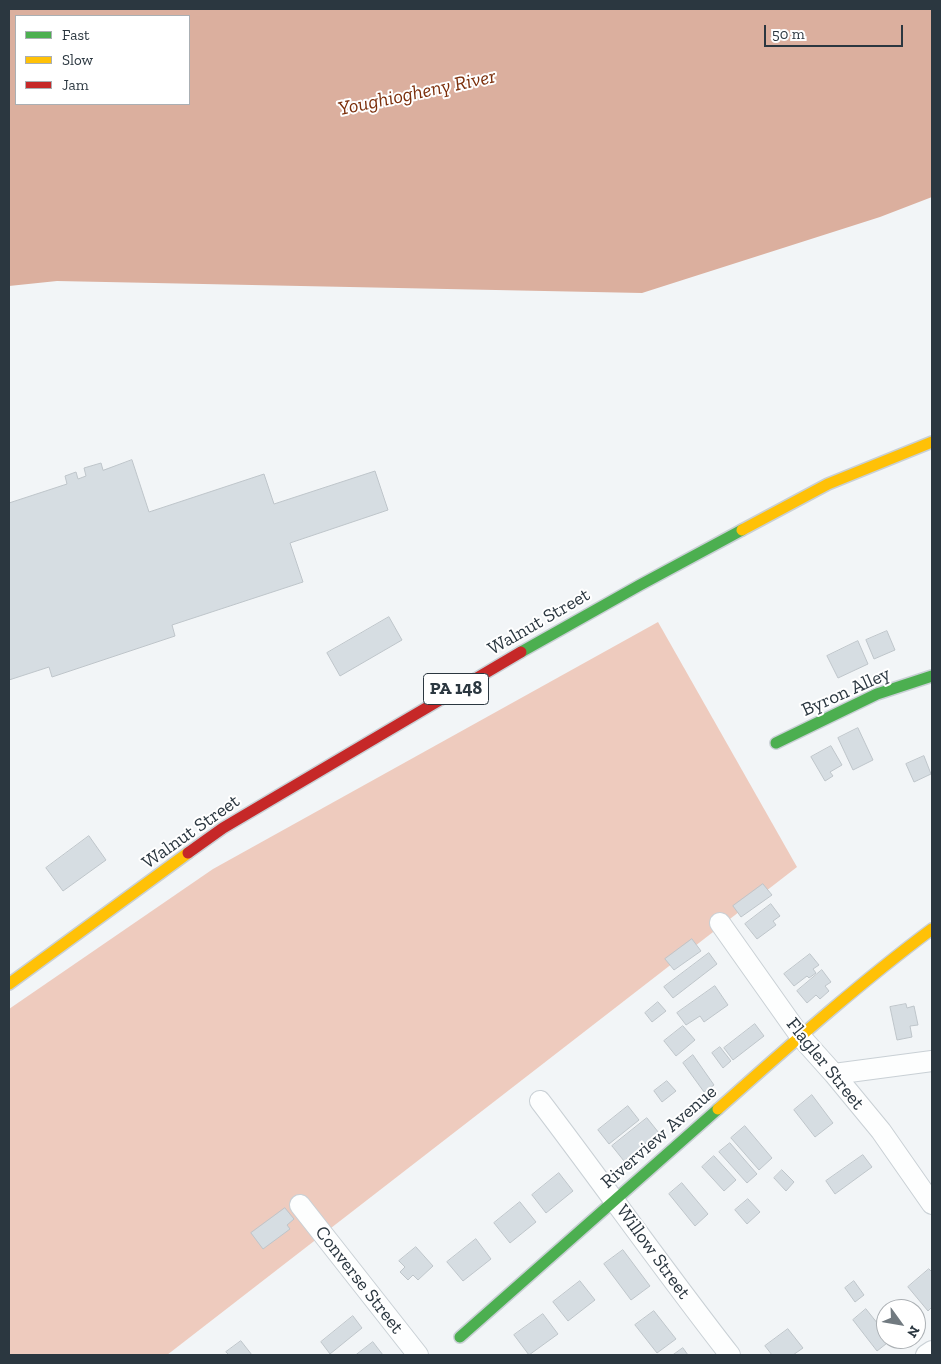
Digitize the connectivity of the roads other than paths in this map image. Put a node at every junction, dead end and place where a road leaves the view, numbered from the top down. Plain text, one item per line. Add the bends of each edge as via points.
1 (932, 442) edge
2 (932, 676) edge
3 (776, 743) dead end
4 (720, 922) dead end
5 (932, 930) edge
6 (9, 984) edge
7 (800, 1036) junction
8 (932, 1061) edge
9 (834, 1074) junction
10 (540, 1101) dead end
11 (615, 1200) junction
12 (932, 1204) edge
13 (300, 1205) dead end
14 (460, 1337) dead end
15 (932, 1351) edge
16 (418, 1355) edge
17 (730, 1355) edge
18 (926, 1355) edge

1 - 6 main road, Walnut Street / PA 148 via 828,484 640,585 459,688 223,828
2 - 3 main road, Byron Alley via 877,694
4 - 7 street, Flagler Street
5 - 7 main road, Riverview Avenue via 883,966
7 - 9 street, Flagler Street
7 - 11 main road, Riverview Avenue
8 - 9 street
9 - 12 street, Flagler Street via 881,1131
10 - 11 street, Willow Street
11 - 14 main road, Riverview Avenue
11 - 17 street, Willow Street
13 - 16 street, Converse Street
15 - 18 street

